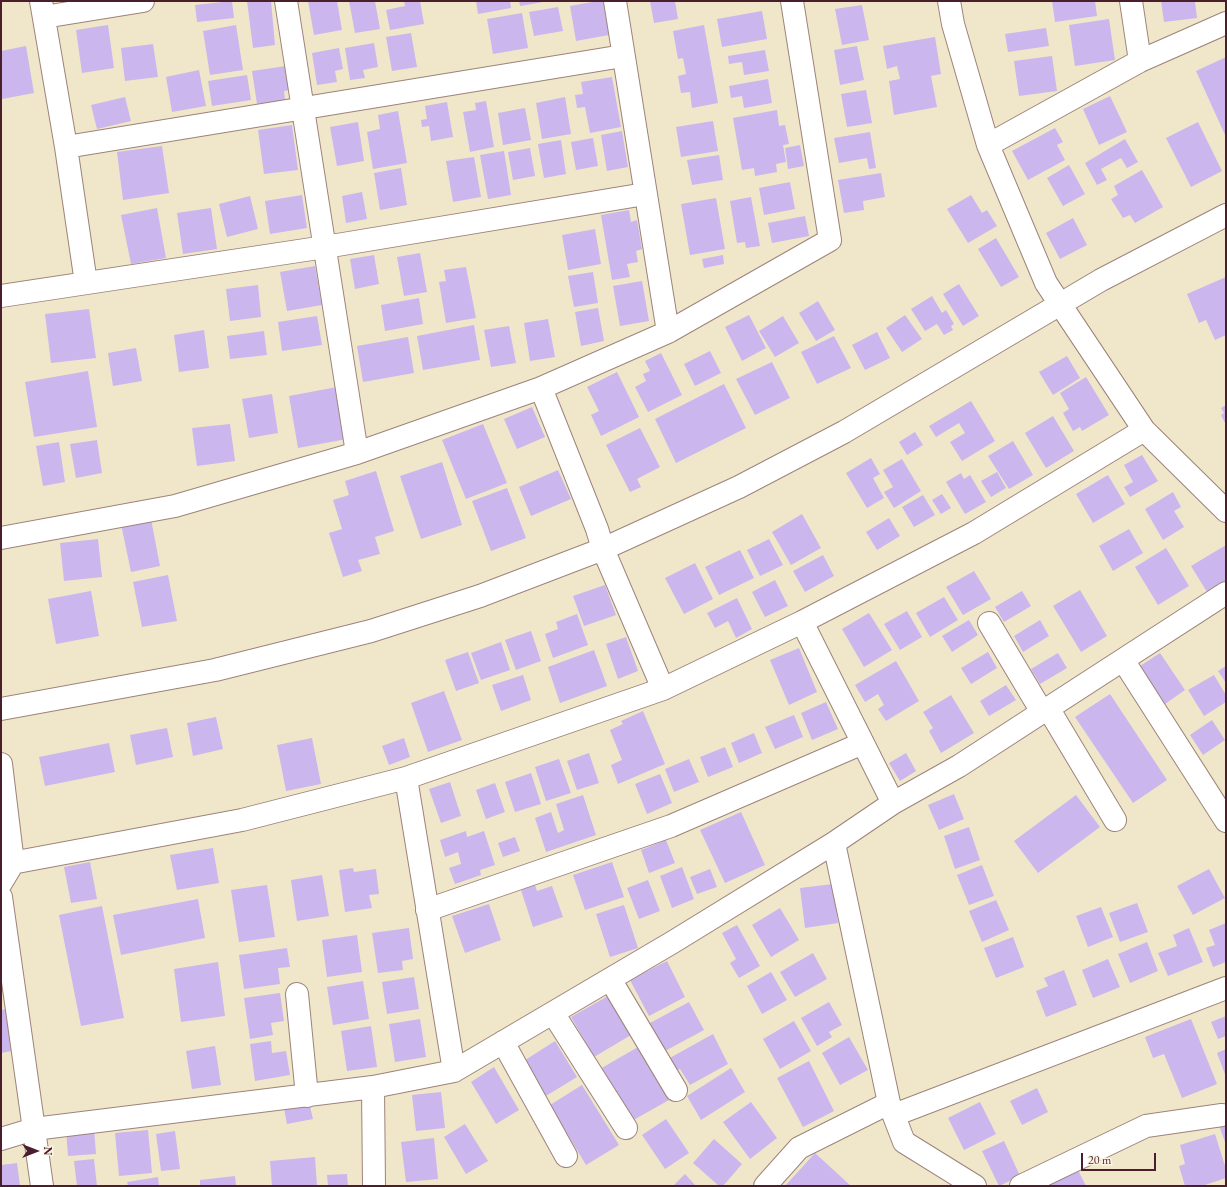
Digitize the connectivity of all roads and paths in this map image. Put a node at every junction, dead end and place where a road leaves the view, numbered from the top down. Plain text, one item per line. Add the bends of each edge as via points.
1 (143, 1) edge
2 (286, 1) edge
3 (615, 1) edge
4 (792, 1) edge
5 (949, 1) edge
6 (1131, 1) edge
7 (43, 9) edge
8 (1226, 23) edge
9 (623, 56) junction
10 (1140, 61) junction
11 (303, 107) junction
12 (988, 146) junction
13 (66, 147) junction
14 (646, 194) junction
15 (1226, 215) edge
16 (325, 247) junction
17 (86, 283) junction
18 (1, 296) edge
19 (1058, 304) junction
20 (668, 332) junction
21 (541, 388) junction
22 (1144, 430) junction
23 (357, 453) junction
24 (1226, 511) edge
25 (1, 538) edge
26 (603, 549) junction
27 (1226, 593) edge
28 (802, 622) junction
29 (989, 623) dead end
30 (1123, 660) junction
31 (663, 689) junction
32 (1, 708) edge
33 (1045, 710) junction
34 (863, 743) junction
35 (1, 764) edge
36 (406, 778) junction
37 (893, 803) junction
38 (1115, 820) dead end
39 (1226, 821) edge
40 (834, 843) junction
41 (7, 864) edge
42 (1, 884) edge
43 (1, 897) edge
44 (427, 910) junction
45 (3, 930) edge
46 (610, 979) junction
47 (1226, 988) edge
48 (297, 994) dead end
49 (553, 1013) junction
50 (503, 1042) junction
51 (454, 1071) junction
52 (373, 1087) junction
53 (676, 1090) dead end
54 (307, 1096) junction
55 (891, 1109) junction
56 (1222, 1115) dead end
57 (626, 1128) dead end
58 (34, 1129) junction
59 (1, 1139) edge
60 (566, 1156) dead end
61 (42, 1186) edge
62 (374, 1186) edge
63 (765, 1186) edge
64 (975, 1186) edge
65 (1021, 1186) edge

1 - 7 street
2 - 11 street
3 - 9 street
4 - 20 street via 830,240
5 - 12 street via 953,24
6 - 10 street
7 - 13 street
8 - 10 street
9 - 11 street
9 - 14 street
10 - 12 street
11 - 13 street
11 - 16 street
12 - 19 street via 1046,283
13 - 17 street
14 - 16 street
14 - 20 street
15 - 19 street
16 - 17 street
16 - 23 street
17 - 18 street
19 - 22 street
19 - 26 street via 844,432 739,487
20 - 21 street
21 - 23 street
21 - 26 street
22 - 24 street
22 - 28 street via 974,533
23 - 25 street via 175,506
26 - 31 street
26 - 32 street via 480,596 371,630 216,670
27 - 30 street
28 - 31 street
28 - 34 street
29 - 33 street
30 - 33 street
30 - 39 street
31 - 36 street
33 - 37 street via 959,766
33 - 38 street
34 - 37 street
34 - 44 street via 671,826
35 - 41 street
36 - 41 street via 242,820
36 - 44 street
37 - 40 street
40 - 46 street
40 - 55 street
41 - 42 street
43 - 45 street
44 - 51 street
45 - 58 street
46 - 49 street
46 - 53 street
47 - 55 street
48 - 54 street
49 - 50 street
49 - 57 street
50 - 51 street
50 - 60 street
51 - 52 street
52 - 54 street
52 - 62 street
54 - 58 street
55 - 63 street via 799,1148
55 - 64 street via 904,1142
56 - 65 street via 1146,1126
58 - 59 street
58 - 61 street

